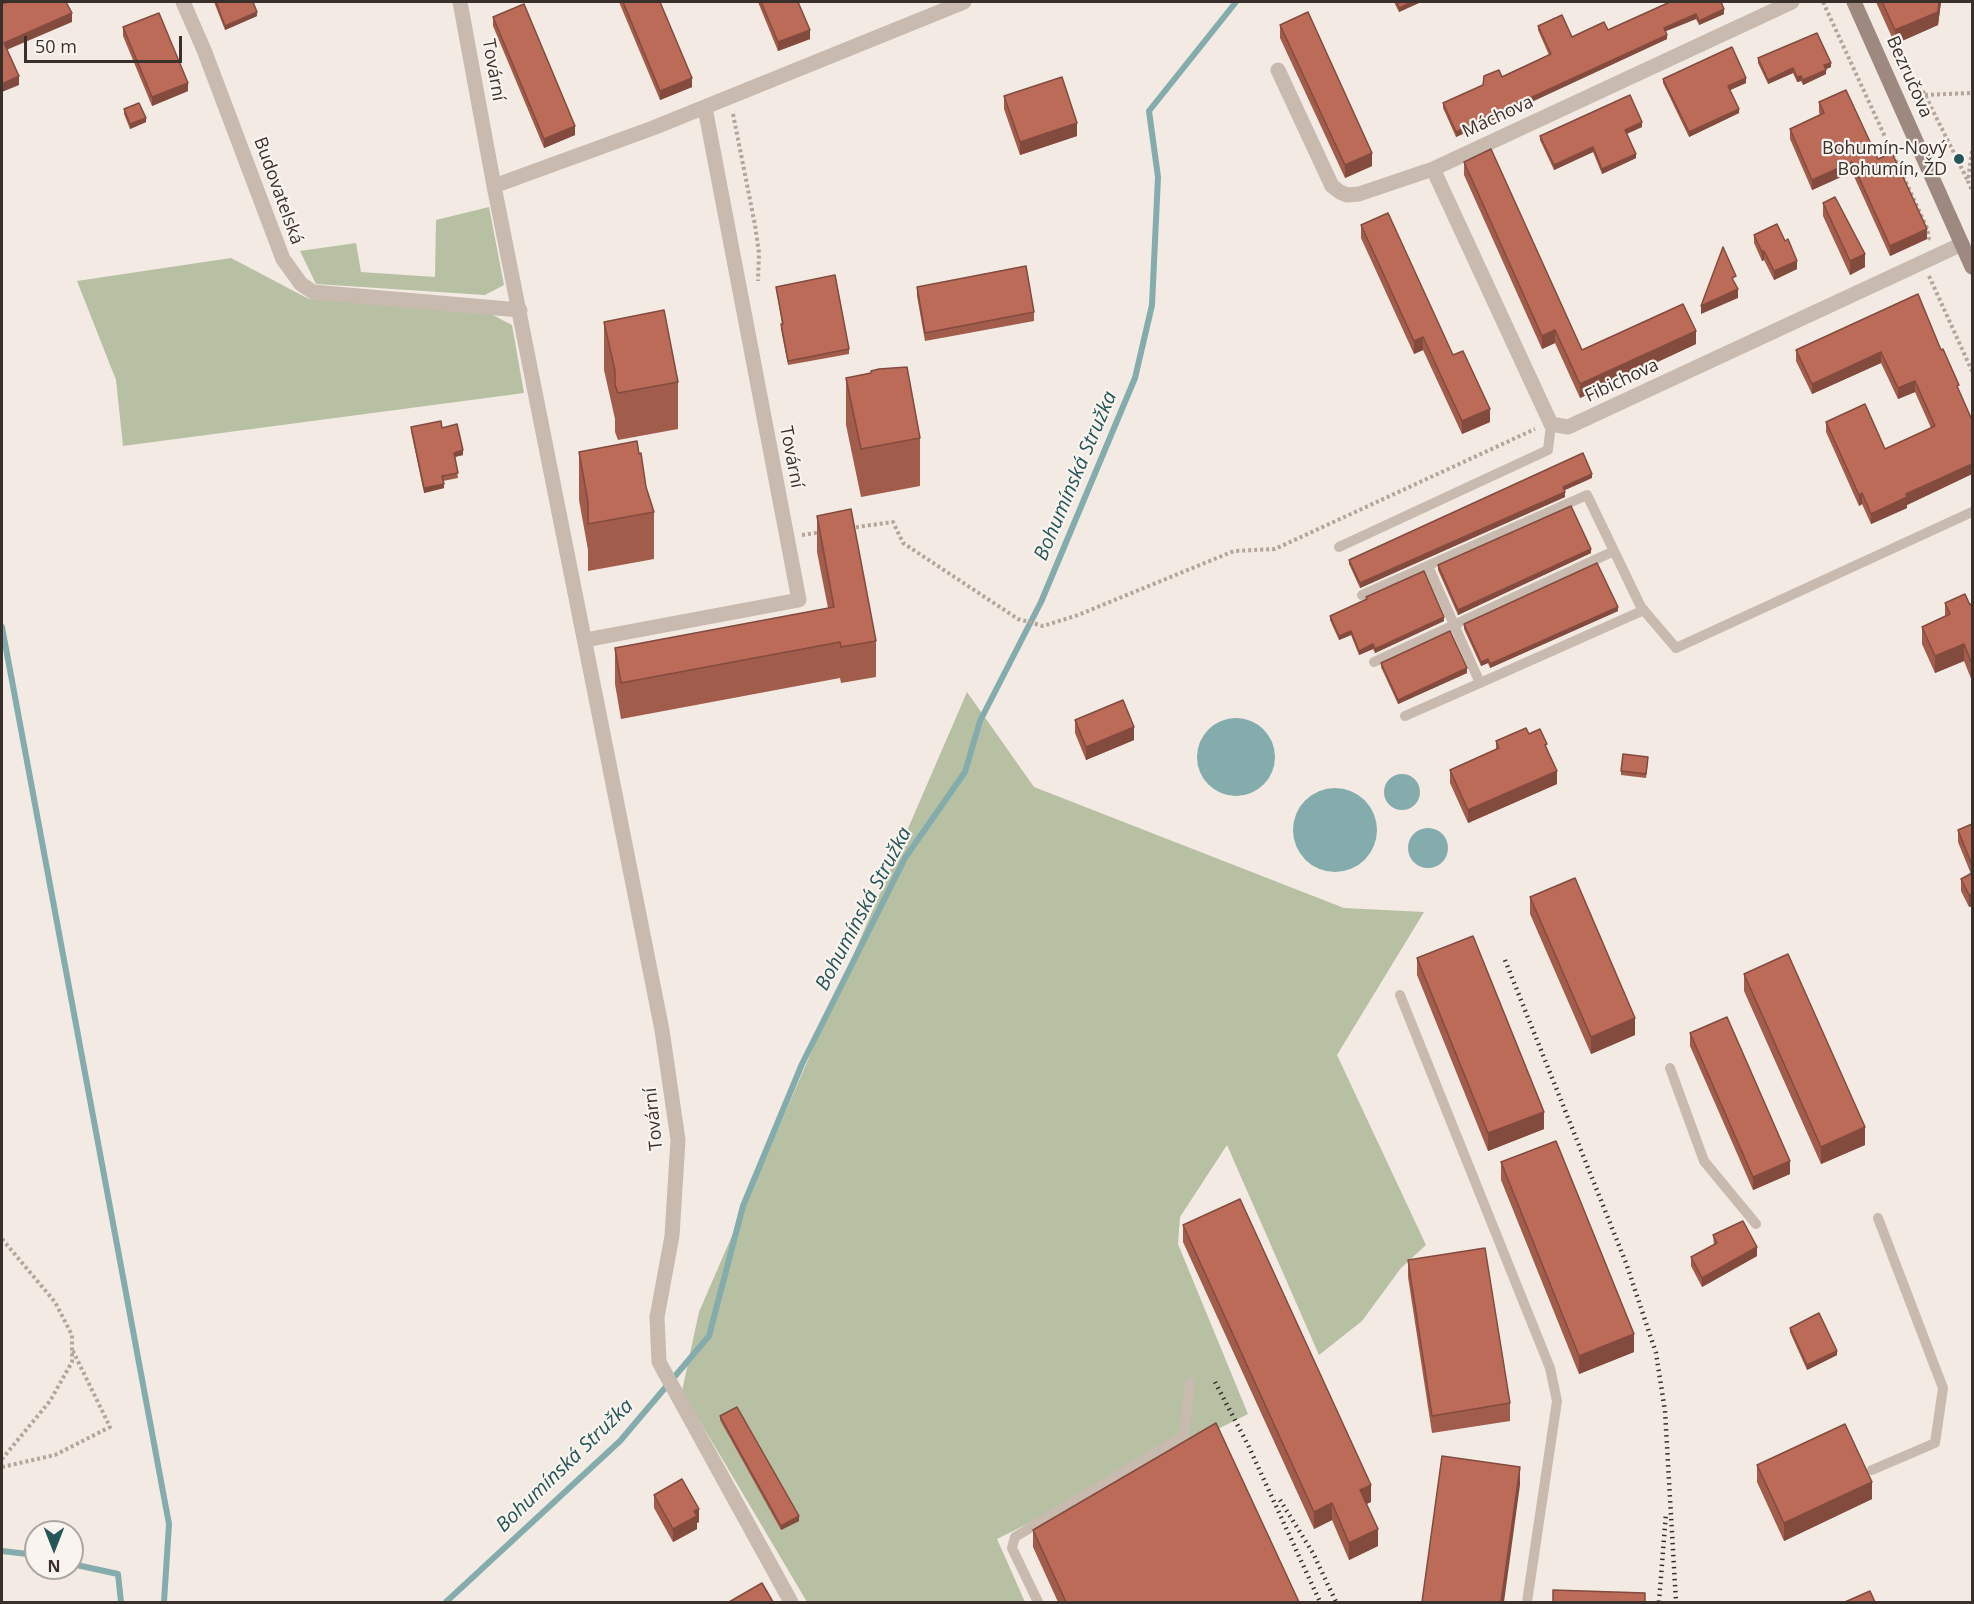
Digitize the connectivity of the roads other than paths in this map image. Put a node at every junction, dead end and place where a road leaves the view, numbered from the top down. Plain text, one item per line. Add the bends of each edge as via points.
1 (183, 2) edge
2 (460, 2) edge
3 (964, 2) edge
4 (1792, 2) edge
5 (1854, 2) edge
6 (1278, 70) dead end
7 (705, 108) junction
8 (1433, 169) junction
9 (494, 186) junction
10 (1962, 244) junction
11 (1972, 267) edge
12 (520, 310) junction
13 (1551, 424) junction
14 (1972, 512) edge
15 (1339, 547) dead end
16 (1614, 551) junction
17 (1428, 566) junction
18 (1362, 595) dead end
19 (1644, 610) junction
20 (1454, 625) junction
21 (585, 640) junction
22 (1374, 662) dead end
23 (1480, 683) junction
24 (1405, 716) dead end
25 (1400, 995) dead end
26 (1670, 1068) dead end
27 (1878, 1218) dead end
28 (1756, 1224) dead end
29 (1190, 1383) dead end
30 (1872, 1470) dead end
31 (791, 1602) edge
32 (1038, 1602) edge
33 (1527, 1602) edge

1 - 12 street, Budovatelská via 283,259 301,284 313,292
2 - 9 street, Tovární
3 - 7 street
4 - 8 street, Máchova
5 - 10 main road, Bezručova
6 - 8 street, Máchova via 1332,186 1340,192 1359,194
7 - 9 street
7 - 21 street, Tovární via 799,600
8 - 13 street
9 - 12 street, Tovární
10 - 11 main road, Bezručova
10 - 13 street, Fibichova via 1568,427
12 - 21 street, Tovární
13 - 15 lane via 1548,450
14 - 19 lane via 1676,648
16 - 17 lane via 1587,495
16 - 19 lane
16 - 20 lane
17 - 18 lane
17 - 20 lane
19 - 23 lane
20 - 22 lane
20 - 23 lane
21 - 31 street, Tovární via 662,1030 678,1140 672,1236 657,1317 659,1362
23 - 24 lane
25 - 33 lane via 1550,1368 1557,1401
26 - 28 lane via 1704,1161
27 - 30 lane via 1943,1388 1935,1443
29 - 32 lane via 1184,1436 1015,1537 1012,1548

